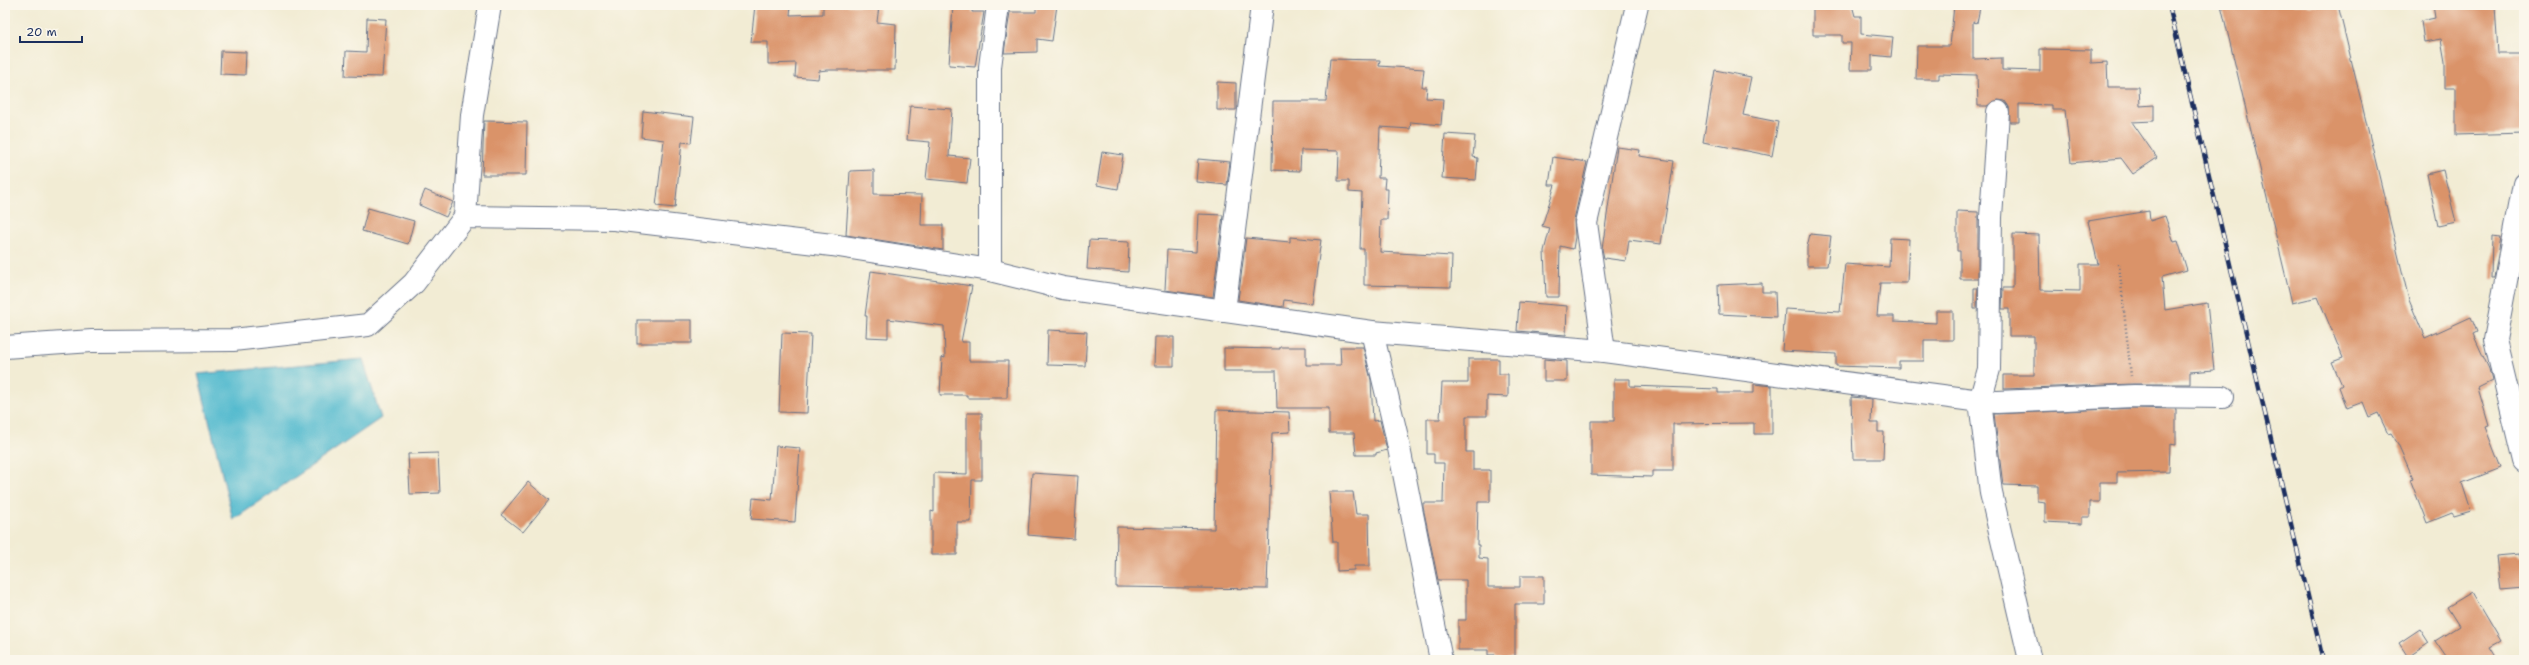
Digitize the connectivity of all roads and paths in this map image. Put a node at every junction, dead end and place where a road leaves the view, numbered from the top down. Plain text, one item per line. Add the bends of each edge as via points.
1 (490, 5) edge
2 (998, 5) edge
3 (1262, 5) edge
4 (1637, 5) edge
5 (1998, 112) dead end
6 (2524, 184) edge
7 (465, 217) junction
8 (2119, 264) dead end
9 (990, 270) junction
10 (1224, 311) junction
11 (1372, 332) junction
12 (5, 347) edge
13 (1604, 351) junction
14 (2134, 396) junction
15 (2223, 397) dead end
16 (1980, 401) junction
17 (2524, 461) edge
18 (1441, 660) edge
19 (2030, 660) edge

1 - 7 street via 472,114
2 - 9 street via 990,67
3 - 10 street
4 - 13 street via 1586,223
5 - 16 street via 1991,216 1989,369
6 - 17 street via 2495,340
7 - 9 street via 614,219 832,245
7 - 12 street via 414,283 368,325 233,340 92,341
8 - 14 path
9 - 10 street via 1063,288
10 - 11 street
11 - 13 street
11 - 18 street via 1396,433
13 - 16 street
14 - 15 street
14 - 16 street
16 - 19 street via 1991,493

